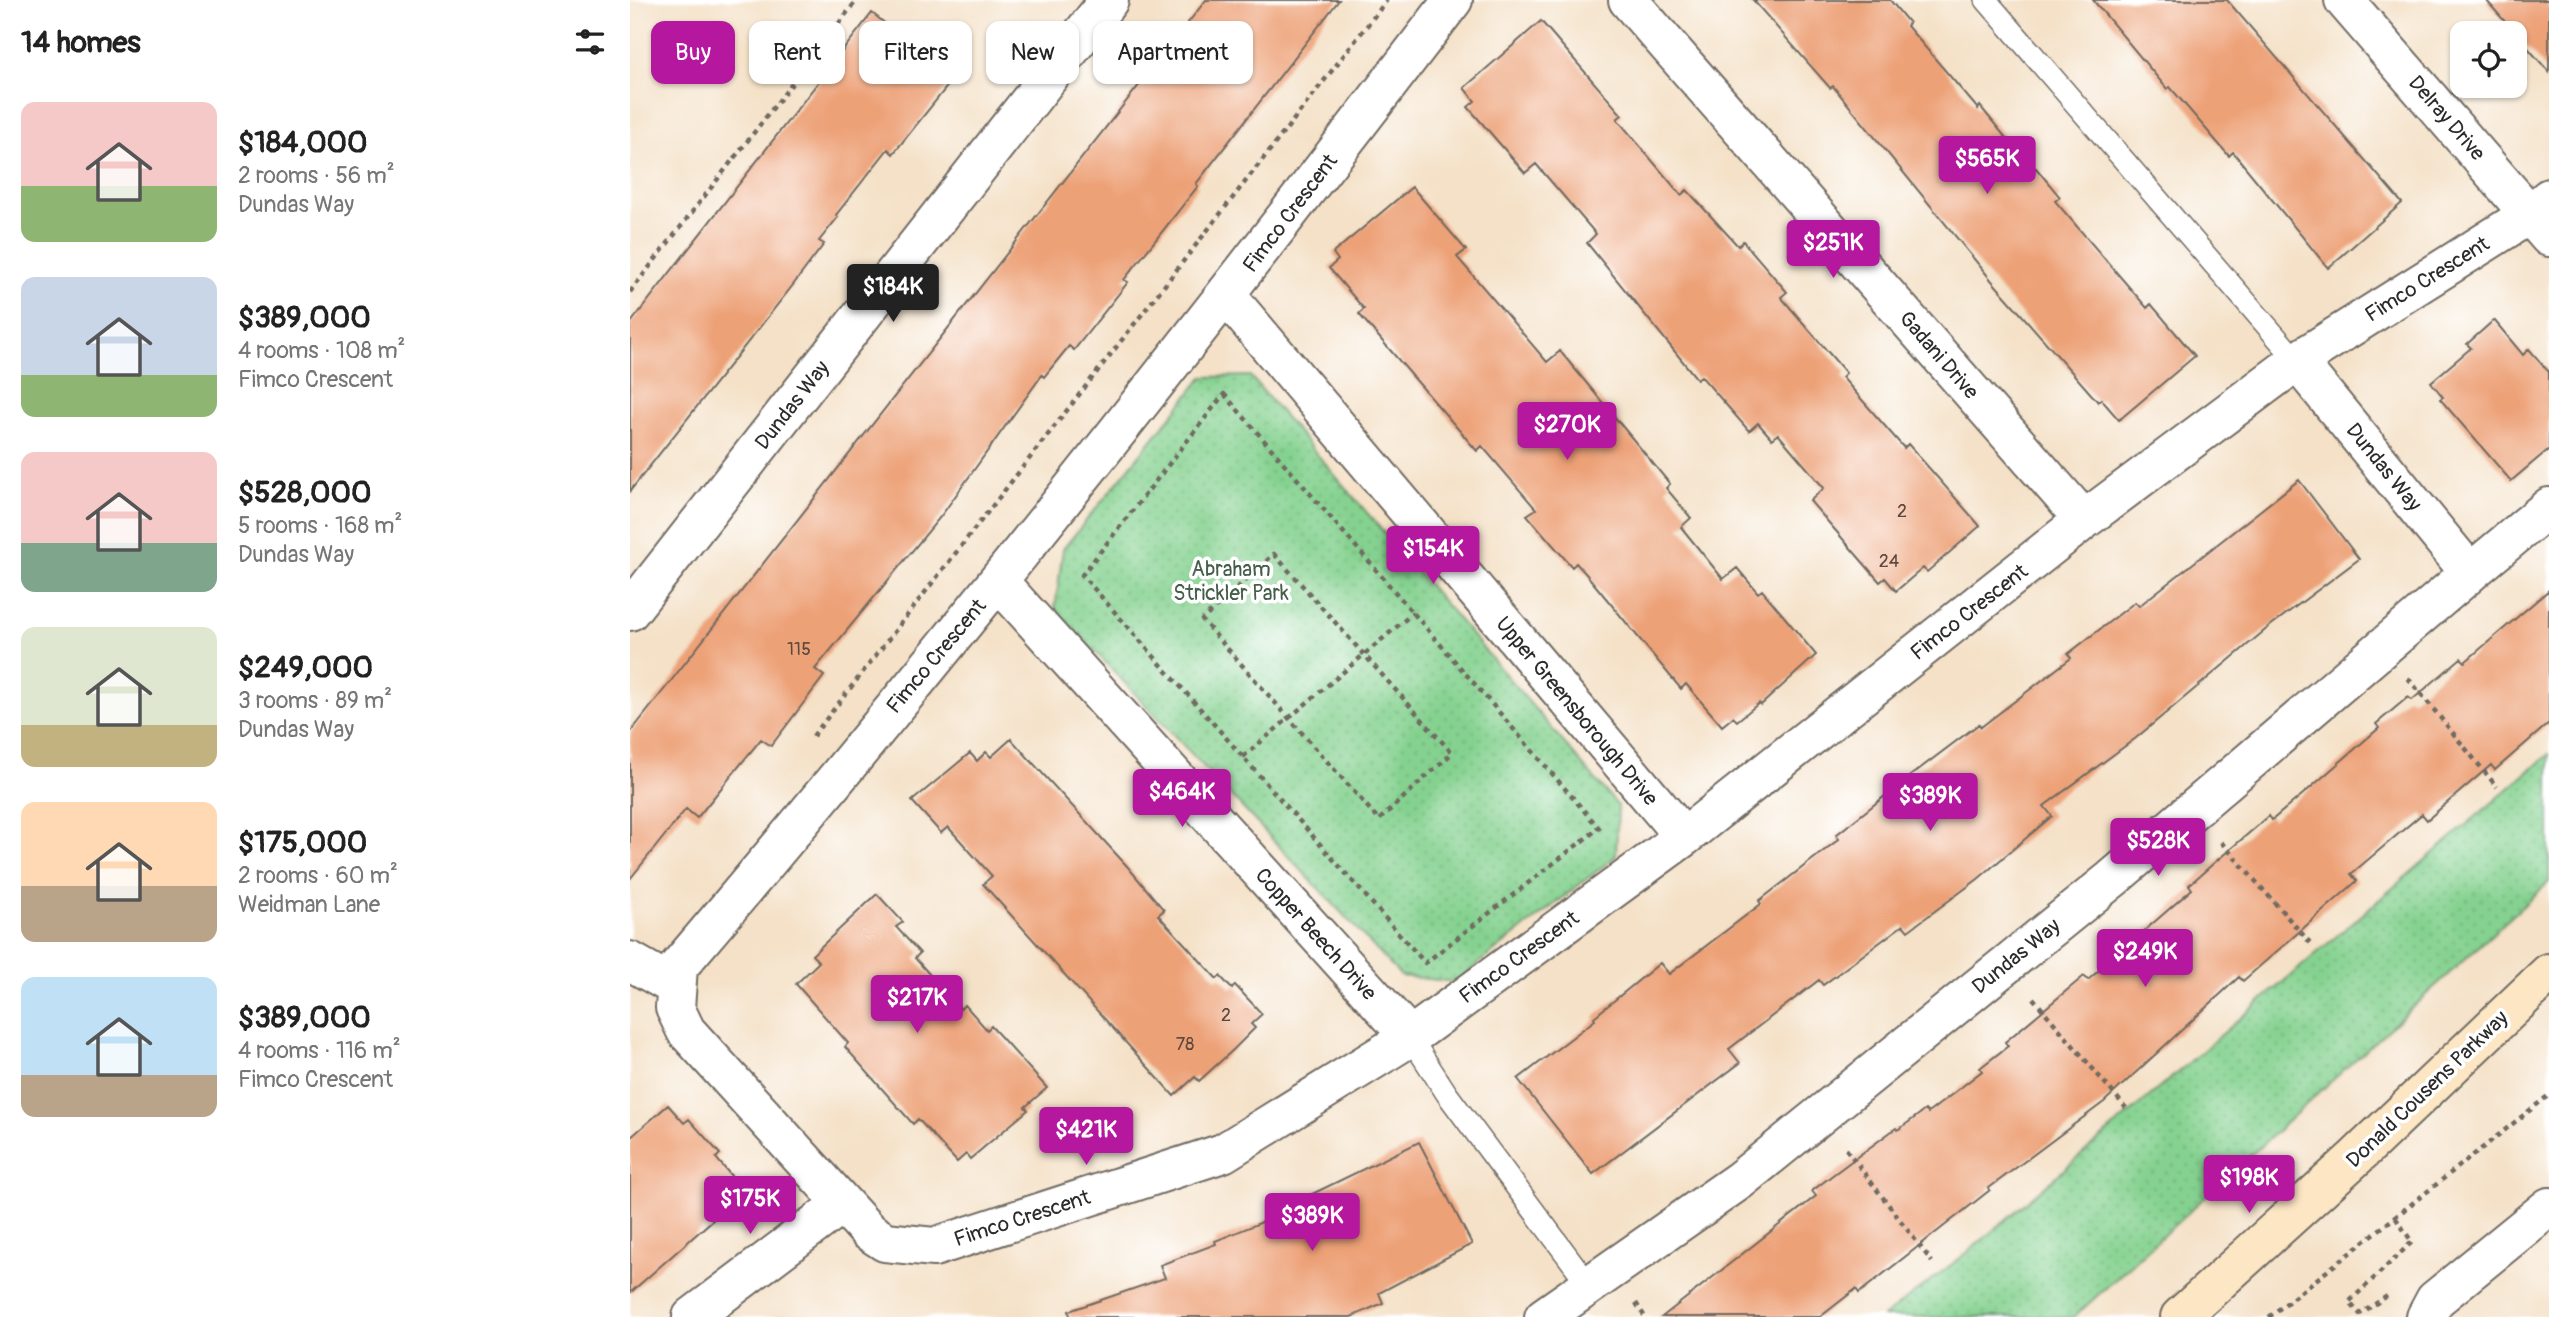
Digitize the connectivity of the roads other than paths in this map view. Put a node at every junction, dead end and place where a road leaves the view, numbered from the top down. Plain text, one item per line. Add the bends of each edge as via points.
1 (1109, 0) edge
2 (1453, 0) edge
3 (1628, 0) edge
4 (1986, 0) edge
5 (2344, 0) edge
6 (2543, 216) edge
7 (1227, 296) junction
8 (2297, 361) junction
9 (2549, 507) edge
10 (2084, 520) junction
11 (2470, 573) junction
12 (998, 581) junction
13 (630, 611) edge
14 (1684, 837) junction
15 (630, 961) edge
16 (2549, 973) edge
17 (676, 987) junction
18 (1410, 1037) junction
19 (842, 1204) junction
20 (2549, 1207) edge
21 (1590, 1285) junction
22 (692, 1317) edge
23 (1544, 1317) edge
24 (2180, 1317) edge
25 (2426, 1317) edge

1 - 13 street, Dundas Way
2 - 7 street, Fimco Crescent
3 - 10 street, Gadani Drive
4 - 8 lane
5 - 6 street, Delray Drive
6 - 8 street, Fimco Crescent
7 - 12 street, Fimco Crescent
7 - 14 street, Upper Greensborough Drive
8 - 10 street, Fimco Crescent
8 - 11 street, Dundas Way
9 - 11 street, Dundas Way
10 - 14 street, Fimco Crescent
11 - 21 street, Dundas Way via 2193,810 1740,1180
12 - 17 street, Fimco Crescent via 678,967
12 - 18 street, Copper Beech Drive
14 - 18 street, Fimco Crescent
15 - 17 street
16 - 24 main road, Donald Cousens Parkway
17 - 19 street, Fimco Crescent via 675,1007 686,1031
18 - 19 street, Fimco Crescent via 1223,1153 934,1247 885,1242
18 - 21 lane via 1447,1094
19 - 22 street
20 - 25 street via 2435,1300
21 - 23 street, Dundas Way

